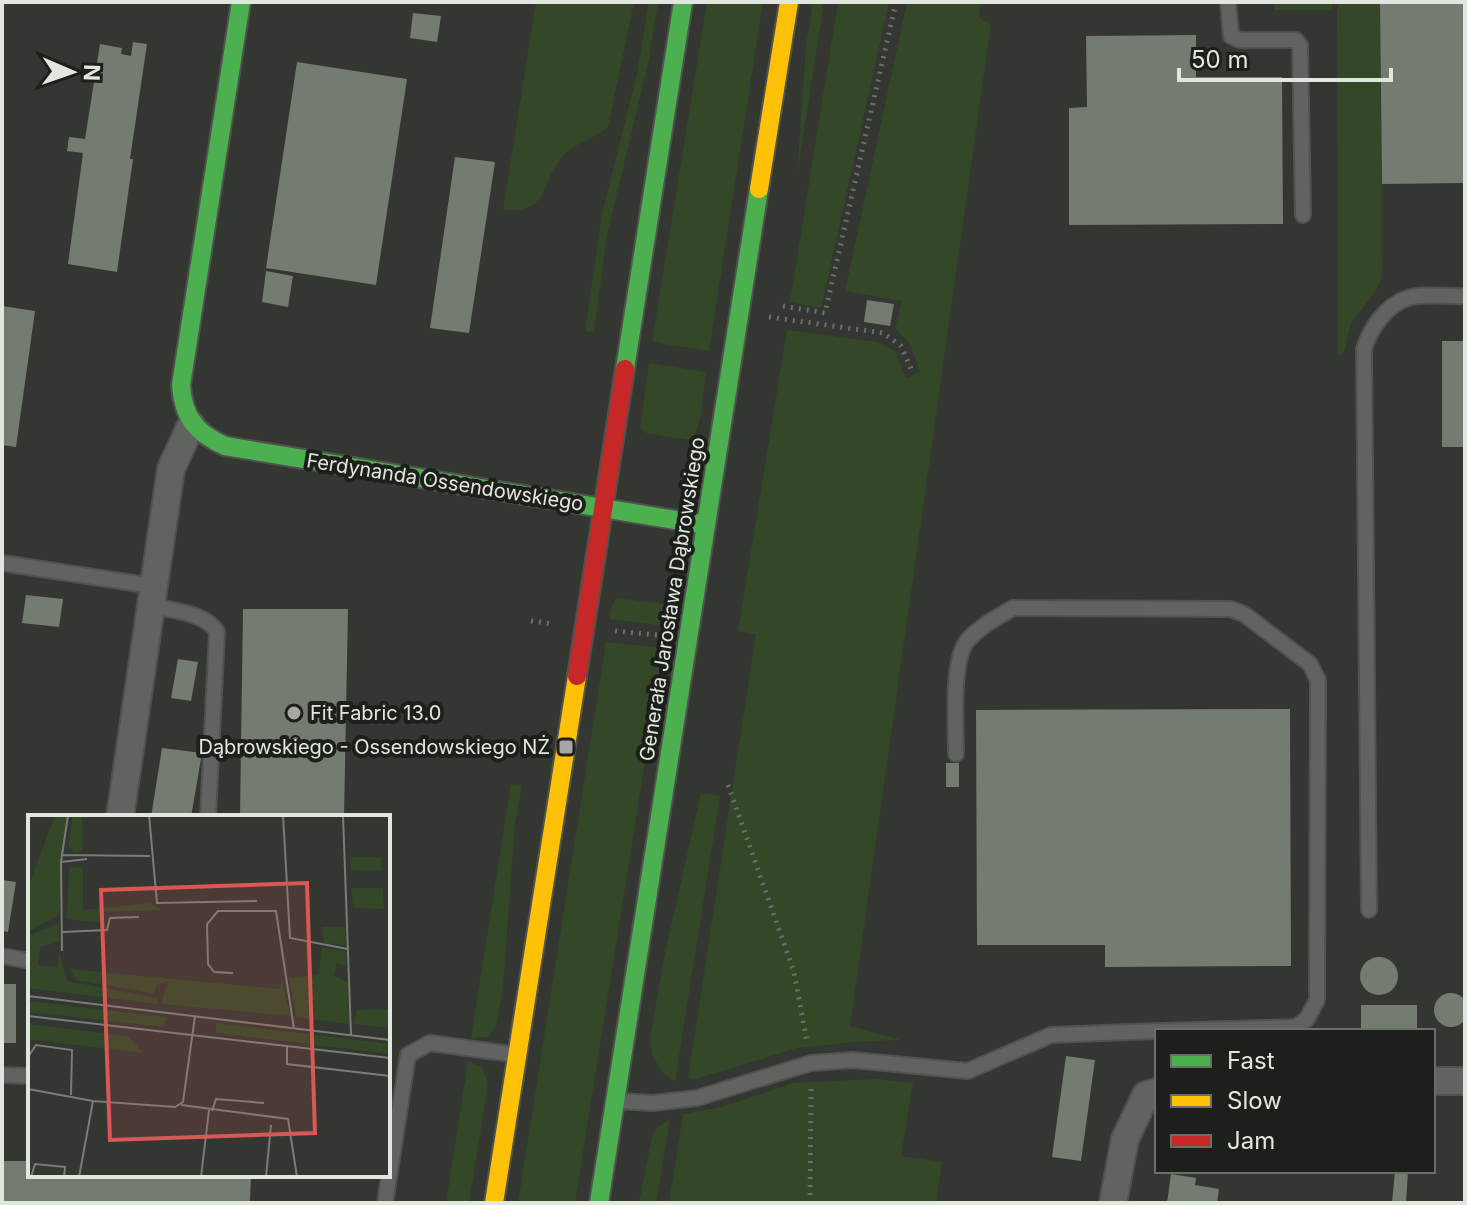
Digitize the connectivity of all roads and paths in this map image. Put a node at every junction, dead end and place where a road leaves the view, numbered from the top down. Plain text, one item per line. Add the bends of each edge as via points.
1 (241, 2) edge
2 (683, 2) edge
3 (789, 2) edge
4 (896, 2) edge
5 (1228, 2) edge
6 (1303, 215) dead end
7 (1465, 296) edge
8 (783, 306) dead end
9 (740, 313) junction
10 (912, 371) dead end
11 (191, 425) junction
12 (604, 508) junction
13 (706, 525) junction
14 (2, 563) edge
15 (152, 596) junction
16 (531, 621) dead end
17 (585, 628) junction
18 (688, 639) junction
19 (956, 754) dead end
20 (728, 785) dead end
21 (120, 815) edge
22 (208, 815) edge
23 (1369, 910) dead end
24 (2, 956) edge
25 (28, 961) edge
26 (1228, 1029) edge
27 (1155, 1031) edge
28 (518, 1055) junction
29 (811, 1063) junction
30 (2, 1075) edge
31 (28, 1076) edge
32 (1435, 1081) edge
33 (1465, 1081) edge
34 (1155, 1093) edge
35 (615, 1101) junction
36 (390, 1171) edge
37 (389, 1177) edge
38 (385, 1203) edge
39 (494, 1203) edge
40 (599, 1203) edge
41 (810, 1203) edge
42 (1113, 1203) edge

1 - 11 main road via 181,385
2 - 12 main road
3 - 9 main road, Generała Jarosława Dąbrowskiego
4 - 8 path via 825,313
5 - 6 lane via 1231,36 1296,40 1300,45
7 - 23 lane via 1408,297 1377,322 1364,349
9 - 10 path via 883,333 901,346
9 - 13 main road, Generała Jarosława Dąbrowskiego
11 - 12 main road, Ferdynanda Ossendowskiego via 225,446
11 - 15 street via 171,469
12 - 13 main road, Ferdynanda Ossendowskiego
12 - 17 main road
13 - 18 main road, Generała Jarosława Dąbrowskiego
14 - 15 lane
15 - 21 street
15 - 22 lane via 213,624 217,632
16 - 17 path
17 - 18 path
17 - 28 main road
18 - 35 main road, Generała Jarosława Dąbrowskiego
19 - 26 lane via 956,677 964,644 983,625 1013,608 1231,609 1310,664 1318,680 1317,1000 1296,1027
20 - 29 path via 794,972
24 - 25 lane
27 - 29 lane via 1051,1035 968,1071 853,1060
28 - 36 lane via 430,1043 408,1055
28 - 39 main road
29 - 35 lane via 697,1098
29 - 41 path
30 - 31 lane
32 - 33 street
34 - 42 street via 1146,1095 1125,1139
35 - 40 main road, Generała Jarosława Dąbrowskiego
37 - 38 lane

